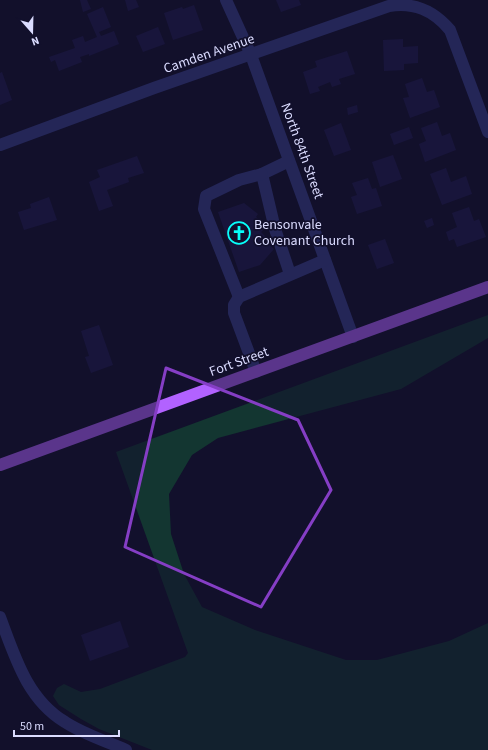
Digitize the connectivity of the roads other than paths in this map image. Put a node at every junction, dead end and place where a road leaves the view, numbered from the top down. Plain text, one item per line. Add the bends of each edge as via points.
1 (226, 0) edge
2 (251, 55) junction
3 (488, 132) edge
4 (0, 145) edge
5 (289, 161) junction
6 (262, 174) junction
7 (325, 260) junction
8 (290, 274) junction
9 (488, 287) edge
10 (239, 298) junction
11 (353, 337) junction
12 (256, 372) junction
13 (0, 465) edge
14 (0, 617) edge
15 (126, 750) edge

1 - 2 street, North 84th Street
2 - 3 street, Camden Avenue via 389,6 413,5 441,19 454,38
2 - 4 street, Camden Avenue
2 - 5 street, North 84th Street
5 - 6 street
5 - 7 street, North 84th Street
6 - 8 street via 275,228
6 - 10 street via 239,180 206,196 204,202 204,209
7 - 8 street
7 - 11 street, North 84th Street
8 - 10 street
9 - 11 main road, Fort Street
10 - 12 street via 234,305 234,313
11 - 12 main road, Fort Street
12 - 13 main road, Fort Street
14 - 15 street via 22,675 43,705 74,728

